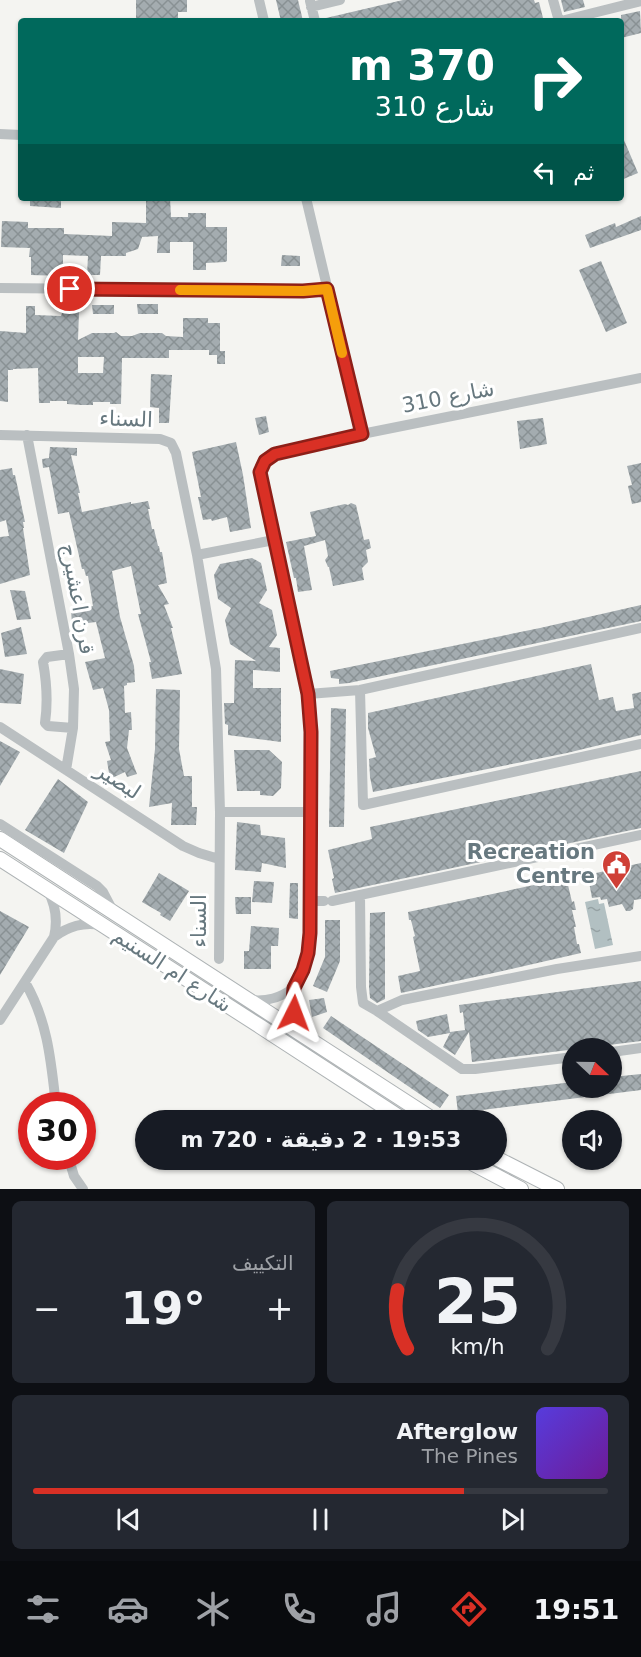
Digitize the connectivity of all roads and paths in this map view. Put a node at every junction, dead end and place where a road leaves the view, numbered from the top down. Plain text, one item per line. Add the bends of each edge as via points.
1 (259, 0) edge
2 (340, 0) edge
3 (553, 0) edge
4 (641, 1) edge
5 (311, 3) edge
6 (623, 3) edge
7 (263, 18) edge
8 (314, 18) edge
9 (559, 18) edge
10 (570, 18) edge
11 (0, 134) edge
12 (18, 135) edge
13 (307, 201) edge
14 (0, 288) edge
15 (327, 289) junction
16 (641, 378) edge
17 (362, 434) junction
18 (0, 435) edge
19 (27, 435) junction
20 (274, 540) junction
21 (198, 555) junction
22 (641, 628) edge
23 (69, 654) junction
24 (360, 690) junction
25 (308, 694) junction
26 (0, 727) edge
27 (74, 728) junction
28 (641, 744) edge
29 (66, 770) junction
30 (220, 812) junction
31 (310, 812) junction
32 (0, 824) edge
33 (641, 835) edge
34 (0, 839) edge
35 (0, 859) edge
36 (219, 859) junction
37 (48, 891) junction
38 (360, 895) junction
39 (312, 901) junction
40 (114, 913) junction
41 (104, 926) junction
42 (54, 937) junction
43 (641, 956) edge
44 (219, 959) dead end
45 (25, 982) junction
46 (294, 988) junction
47 (248, 1000) junction
48 (377, 1011) junction
49 (0, 1020) edge
50 (304, 1036) junction
51 (641, 1048) edge
52 (622, 1051) edge
53 (562, 1058) edge
54 (54, 1092) edge
55 (389, 1110) edge
56 (419, 1110) edge
57 (507, 1164) edge
58 (72, 1170) edge
59 (482, 1170) edge
60 (502, 1183) edge
61 (83, 1189) edge
62 (521, 1189) edge
63 (557, 1189) edge

1 - 7 street
2 - 5 street
3 - 9 street
4 - 6 street
5 - 8 street
6 - 10 street
11 - 12 street
13 - 15 street
14 - 15 street
15 - 17 street
16 - 17 street, شارع 310
17 - 20 street, شارع 310 via 275,454 265,461 260,472
18 - 19 street, السناء
19 - 21 street, السناء via 159,438 171,443
19 - 23 street, قرن اعشيرج
20 - 21 street
20 - 25 street
21 - 30 street, السناء via 216,669
22 - 24 street
23 - 27 street, قرن اعشيرج
23 - 27 street via 47,657 43,662 48,690 45,723
24 - 25 street
24 - 28 street via 363,805
25 - 31 street
26 - 29 street, لبصير
27 - 29 street, قرن اعشيرج
29 - 36 street, لبصير via 183,846
30 - 31 street
30 - 36 street, السناء
31 - 39 street
32 - 40 street, شارع ام السنيم via 97,886
33 - 38 street
34 - 40 main road, شارع ام السنيم
35 - 37 main road, شارع ام السنيم
36 - 44 street, السناء
37 - 41 main road, شارع ام السنيم
37 - 42 street via 57,913
38 - 39 street
38 - 48 street via 363,1003
39 - 46 street via 308,953
40 - 47 main road, شارع ام السنيم
41 - 42 street via 77,925
41 - 55 main road, شارع ام السنيم
42 - 45 street
43 - 48 street via 402,1000
45 - 49 street
45 - 54 street via 50,1052
46 - 47 street via 272,999
46 - 50 street via 294,1013
47 - 50 main road, شارع ام السنيم
48 - 53 street via 462,1069
50 - 56 main road, شارع ام السنيم
51 - 52 street
57 - 63 main road
58 - 61 street
59 - 60 main road
60 - 62 main road

